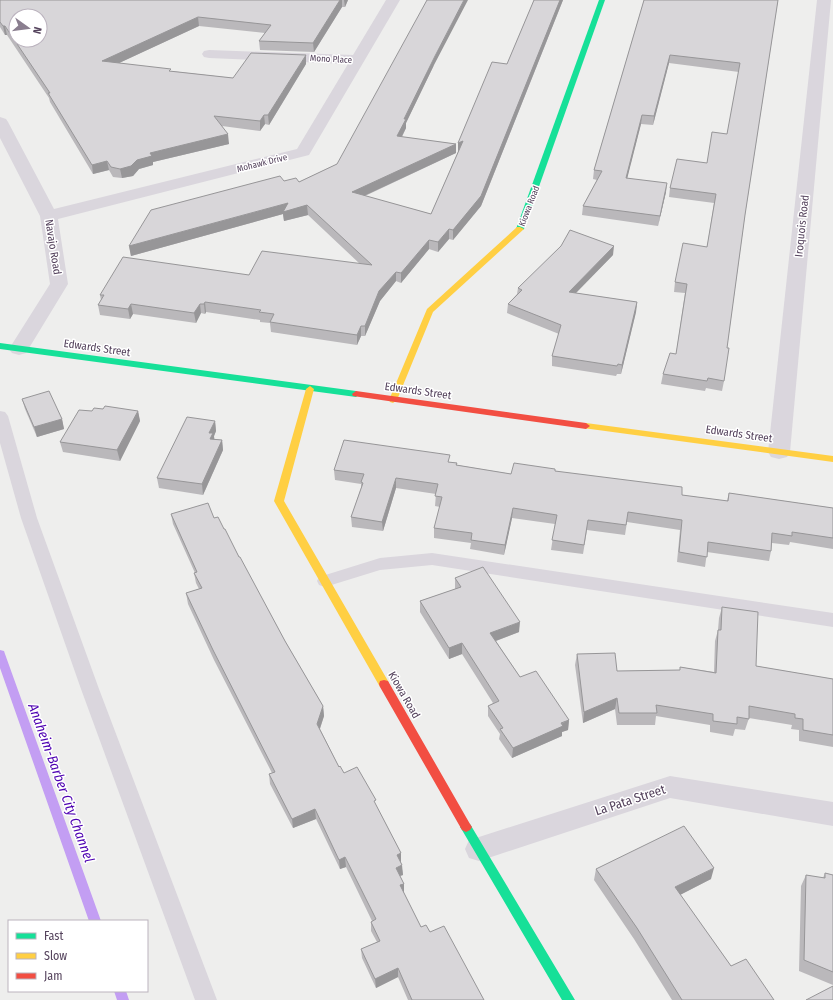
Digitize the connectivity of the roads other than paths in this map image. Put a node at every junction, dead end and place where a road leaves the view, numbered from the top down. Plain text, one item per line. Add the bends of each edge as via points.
1 (393, 0) edge
2 (602, 0) edge
3 (824, 0) edge
4 (209, 54) dead end
5 (357, 60) junction
6 (0, 122) edge
7 (49, 216) junction
8 (5, 348) edge
9 (310, 389) junction
10 (393, 400) junction
11 (0, 416) edge
12 (779, 452) junction
13 (833, 459) edge
14 (325, 581) junction
15 (833, 620) edge
16 (833, 814) edge
17 (479, 849) junction
18 (206, 1000) edge
19 (569, 1000) edge

1 - 5 street, Mohawk Drive
2 - 10 street, Kiowa Road via 522,228 430,311
3 - 12 street, Iroquois Road
4 - 5 street, Mono Place
5 - 7 street, Mohawk Drive via 303,152
6 - 7 street, Navajo Road
7 - 8 street, Navajo Road via 59,284
8 - 9 street, Edwards Street
9 - 10 street, Edwards Street
9 - 14 street, Kiowa Road via 279,501
10 - 12 street, Edwards Street
11 - 18 lane via 35,533
12 - 13 street, Edwards Street
14 - 15 lane via 380,564 432,560
14 - 17 street, Kiowa Road
16 - 17 street, La Pata Street via 670,787
17 - 19 street, Kiowa Road

